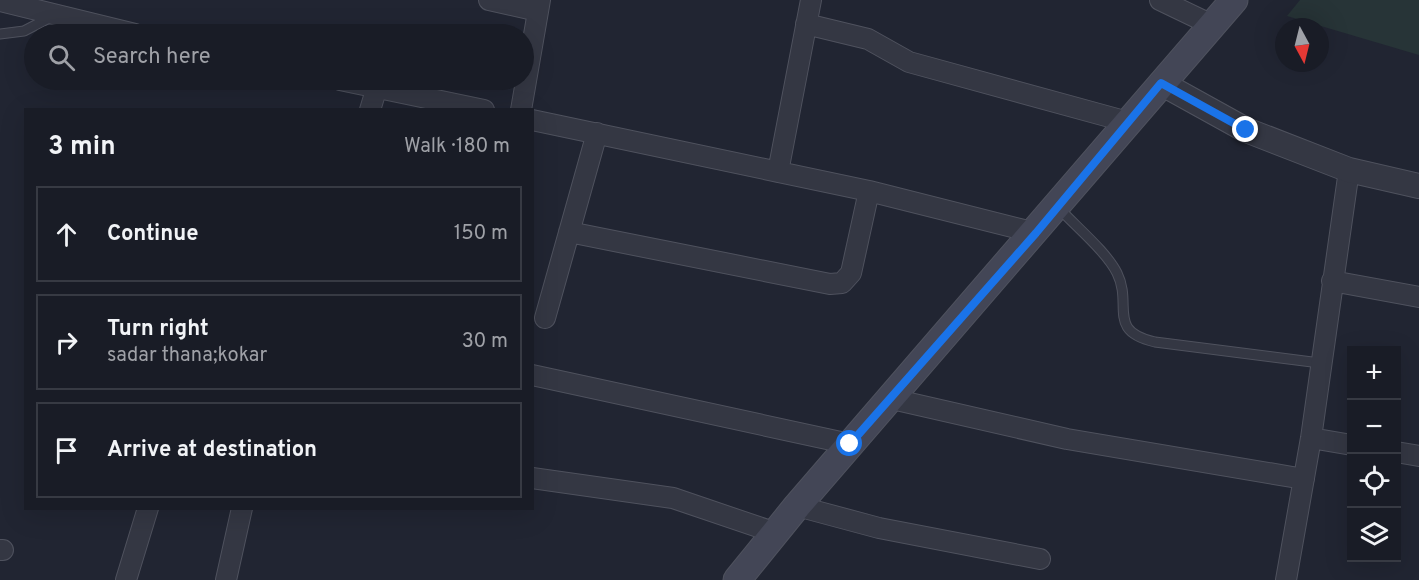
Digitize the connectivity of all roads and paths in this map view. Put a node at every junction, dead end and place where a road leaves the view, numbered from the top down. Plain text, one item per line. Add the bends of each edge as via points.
1 (489, 0) edge
2 (811, 0) edge
3 (1160, 0) edge
4 (1234, 0) edge
5 (0, 1) edge
6 (539, 6) edge
7 (66, 10) edge
8 (38, 24) edge
9 (106, 24) edge
10 (806, 24) junction
11 (1212, 26) junction
12 (24, 31) edge
13 (534, 33) edge
14 (0, 34) edge
15 (1161, 83) junction
16 (376, 90) edge
17 (391, 90) edge
18 (524, 90) edge
19 (371, 108) edge
20 (475, 108) edge
21 (520, 108) edge
22 (534, 120) edge
23 (1128, 122) junction
24 (597, 133) junction
25 (1349, 170) junction
26 (778, 172) junction
27 (1419, 186) edge
28 (869, 191) junction
29 (1057, 206) junction
30 (569, 232) junction
31 (1036, 233) junction
32 (1332, 281) junction
33 (1419, 297) edge
34 (545, 318) dead end
35 (1320, 363) junction
36 (534, 375) edge
37 (892, 399) junction
38 (1311, 438) junction
39 (850, 444) junction
40 (1347, 444) edge
41 (1401, 453) edge
42 (1419, 456) edge
43 (534, 478) edge
44 (1304, 479) junction
45 (797, 507) junction
46 (147, 510) edge
47 (242, 510) edge
48 (776, 533) junction
49 (1040, 559) dead end
50 (126, 580) edge
51 (226, 580) edge
52 (737, 580) edge
53 (1286, 580) edge

1 - 6 street
2 - 10 street
3 - 11 street
4 - 11 main road
5 - 7 street
6 - 13 street
7 - 8 lane
7 - 9 street
10 - 23 street via 868,39 916,64
10 - 26 street
11 - 15 main road
12 - 14 lane
15 - 23 main road
15 - 25 street via 1246,130
16 - 19 street
17 - 20 street
18 - 21 street
22 - 24 street
23 - 29 main road
24 - 26 street
24 - 30 street
25 - 27 street
25 - 32 street
26 - 28 street
28 - 30 street via 851,273 842,283 830,284
28 - 31 street
29 - 31 main road
29 - 35 lane via 1117,273 1125,320 1133,335 1155,342
30 - 34 street
31 - 37 main road
32 - 33 street
32 - 35 street
35 - 38 street
36 - 39 street
37 - 39 main road
37 - 44 street via 1067,440
38 - 40 street
38 - 44 street
39 - 45 main road
41 - 42 street
43 - 48 street via 673,498
44 - 53 street
45 - 48 main road
45 - 49 street via 879,528
46 - 50 street
47 - 51 street
48 - 52 main road

